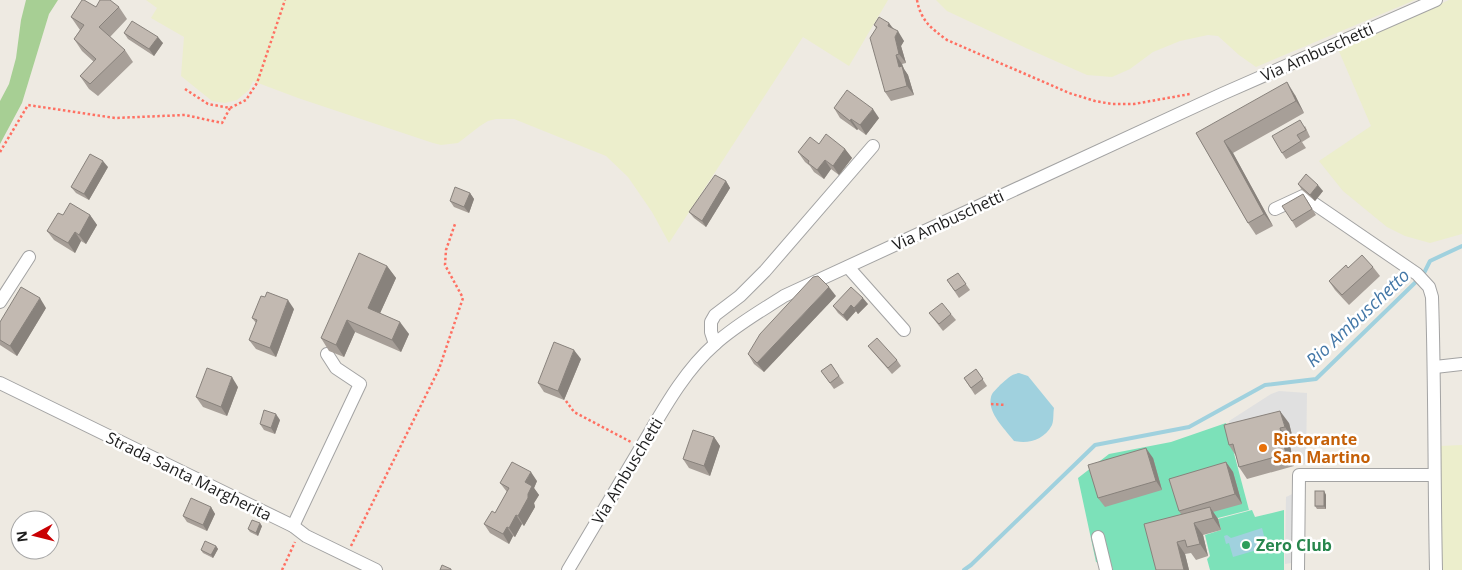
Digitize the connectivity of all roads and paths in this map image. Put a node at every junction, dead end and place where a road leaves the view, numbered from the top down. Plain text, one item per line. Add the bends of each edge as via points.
1 (285, 0) edge
2 (917, 0) edge
3 (1436, 0) edge
4 (185, 89) dead end
5 (1195, 93) dead end
6 (230, 108) junction
7 (873, 146) dead end
8 (0, 152) edge
9 (1275, 210) dead end
10 (455, 224) dead end
11 (29, 256) dead end
12 (848, 267) junction
13 (0, 302) edge
14 (904, 330) dead end
15 (714, 344) junction
16 (327, 354) edge
17 (1462, 364) edge
18 (1435, 367) junction
19 (0, 383) edge
20 (566, 401) dead end
21 (991, 404) dead end
22 (1006, 405) dead end
23 (641, 447) junction
24 (1434, 475) junction
25 (293, 526) junction
26 (306, 536) junction
27 (1098, 537) dead end
28 (346, 556) junction
29 (282, 570) edge
30 (376, 570) edge
31 (568, 570) edge
32 (1106, 570) edge
33 (1298, 570) edge
34 (1436, 570) edge

1 - 6 path via 257,83 246,100
2 - 5 path via 923,19 947,40 1095,102 1134,104
3 - 12 street, Via Ambuschetti via 1222,94
4 - 6 path via 208,104
6 - 8 path via 222,123 185,115 115,118 28,104
7 - 15 street via 766,271 715,315 711,322
9 - 18 street via 1303,196 1420,278 1429,287 1432,297
10 - 28 path via 446,250 445,265 463,298 439,369
11 - 13 street
12 - 14 street
12 - 15 street, Via Ambuschetti via 784,296
15 - 23 street, Via Ambuschetti via 688,372
16 - 25 street via 336,368 360,384
17 - 18 street
18 - 24 street
19 - 25 street, Strada Santa Margherita
20 - 23 path via 574,412
21 - 22 path
23 - 31 street, Via Ambuschetti
24 - 33 street via 1299,475
24 - 34 street
25 - 26 street, Strada Santa Margherita
26 - 28 street, Strada Santa Margherita
26 - 29 path via 294,542
27 - 32 street
28 - 30 street, Strada Santa Margherita

